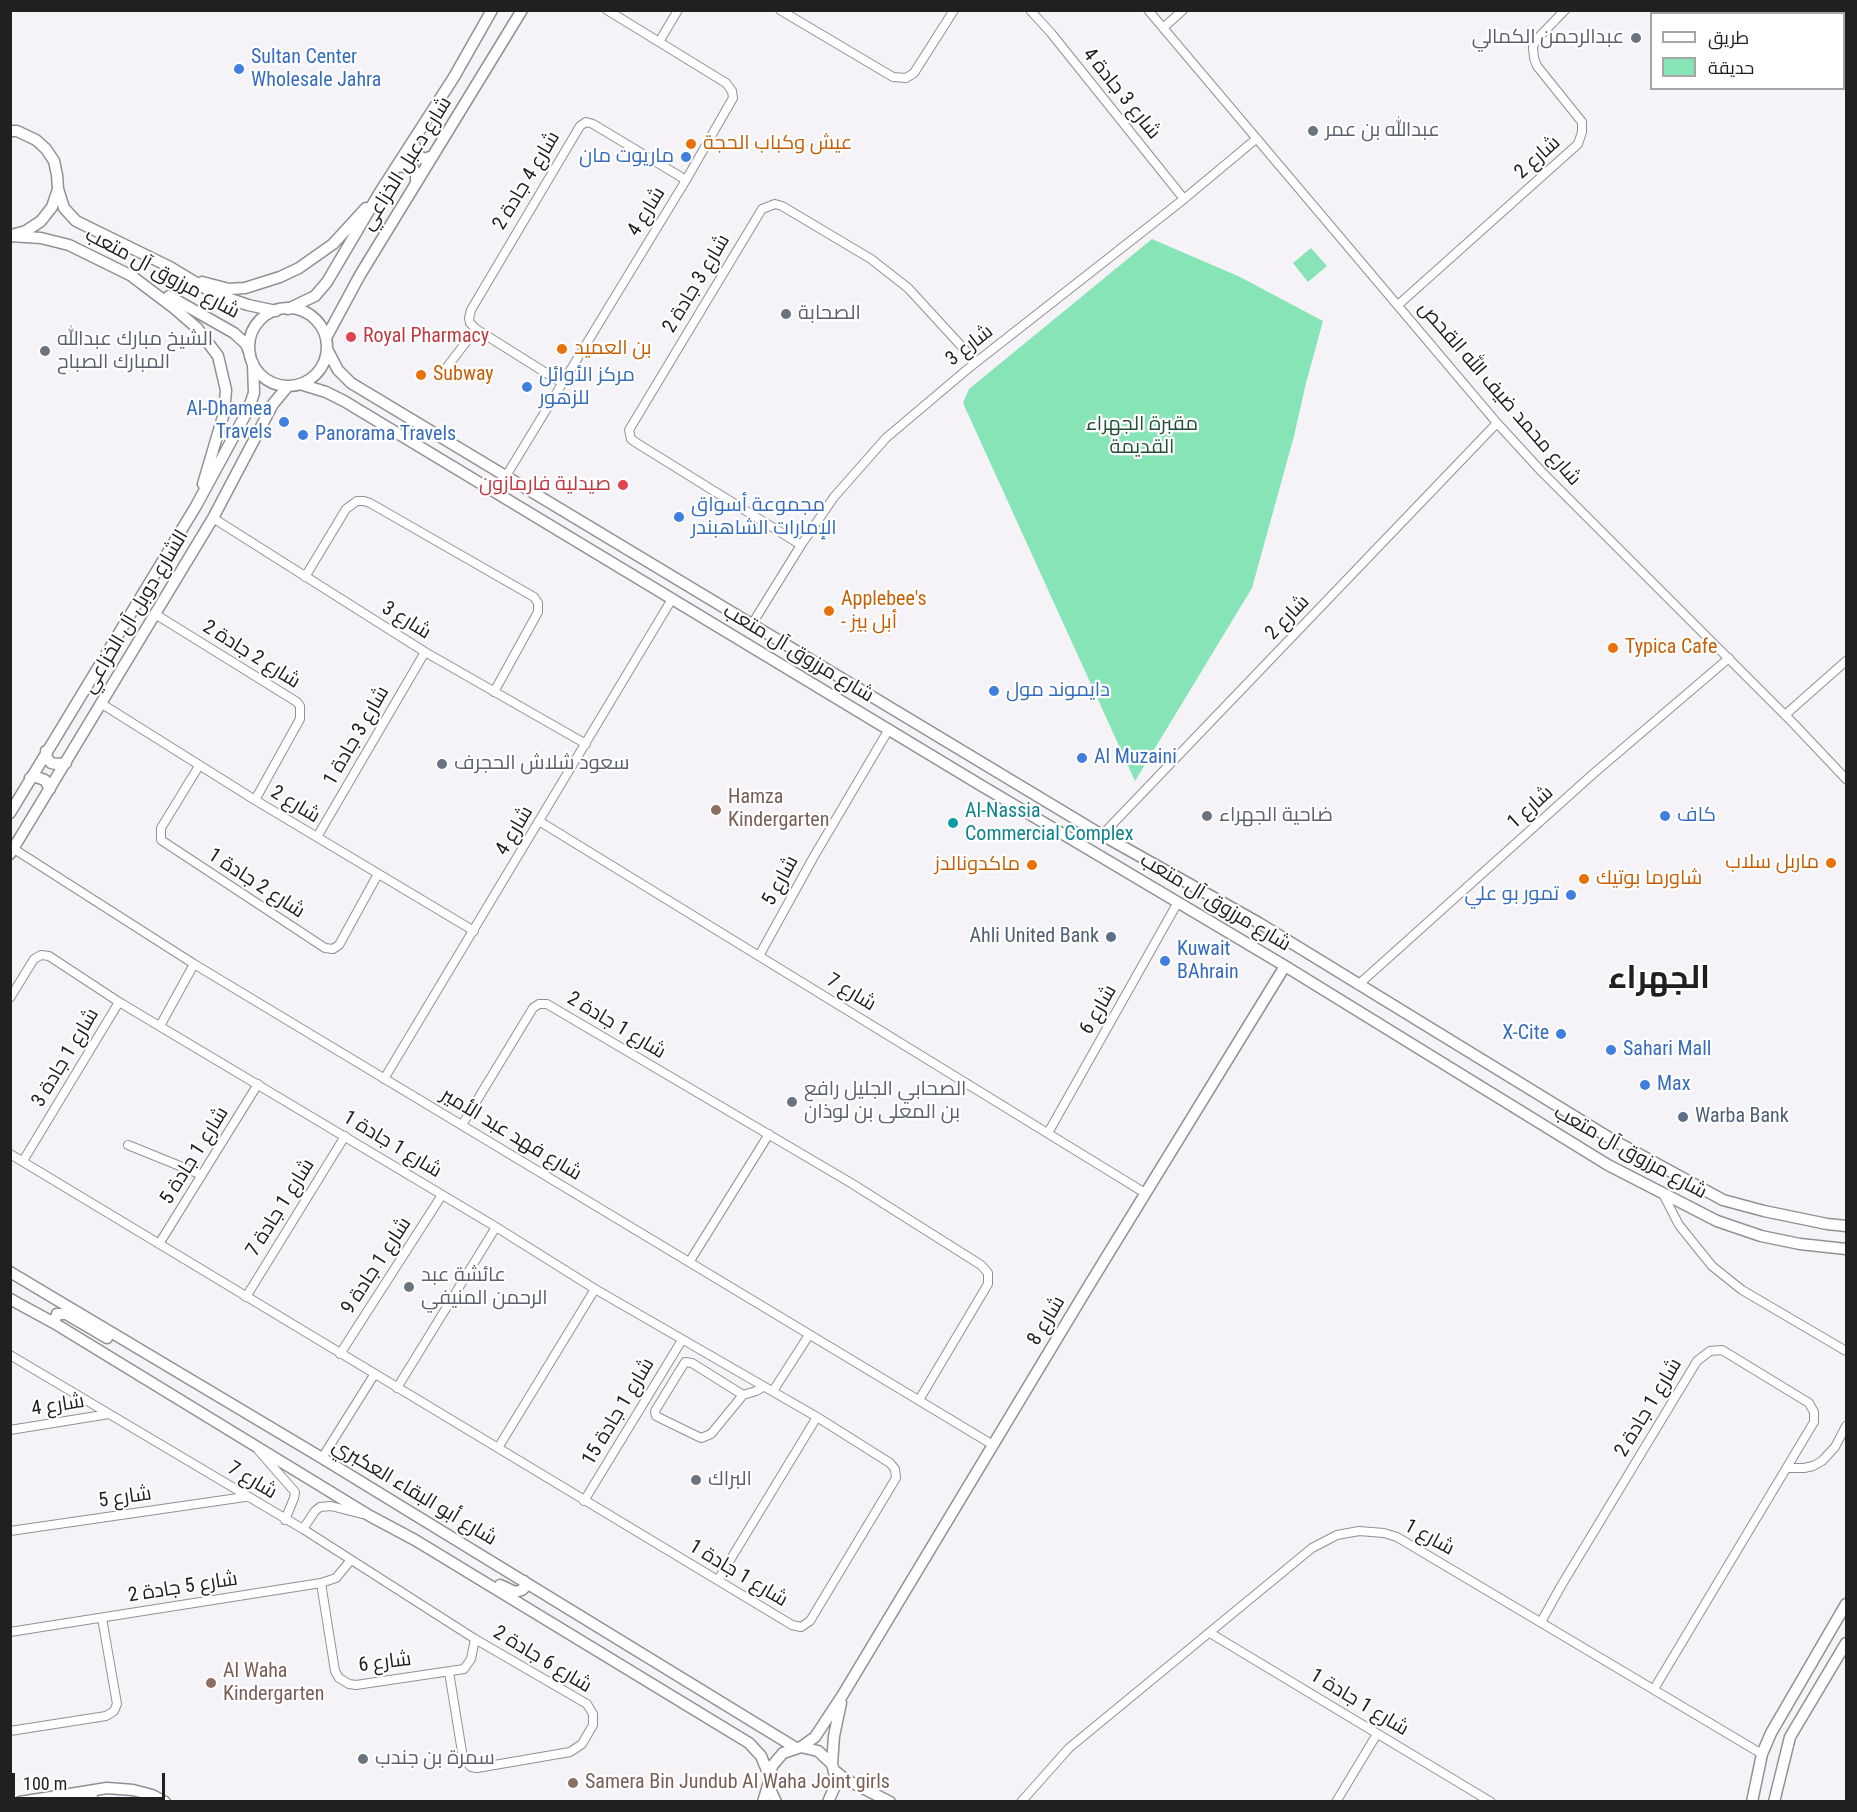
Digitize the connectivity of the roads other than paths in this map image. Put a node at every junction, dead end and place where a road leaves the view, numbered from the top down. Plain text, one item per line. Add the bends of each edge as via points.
1 (492, 10) edge
2 (522, 10) edge
3 (607, 10) edge
4 (678, 10) edge
5 (780, 10) edge
6 (954, 10) edge
7 (1030, 10) edge
8 (1148, 10) edge
9 (1183, 10) edge
10 (1565, 10) edge
11 (1163, 27) junction
12 (659, 42) junction
13 (10, 131) edge
14 (1256, 139) junction
15 (413, 143) junction
16 (433, 156) junction
17 (397, 166) junction
18 (686, 180) junction
19 (416, 183) junction
20 (58, 189) junction
21 (380, 192) junction
22 (1184, 199) junction
23 (10, 235) edge
24 (129, 274) junction
25 (186, 277) junction
26 (1398, 305) junction
27 (288, 309) junction
28 (276, 311) junction
29 (476, 329) junction
30 (326, 344) junction
31 (251, 359) junction
32 (976, 362) junction
33 (447, 368) dead end
34 (562, 383) junction
35 (300, 384) junction
36 (288, 386) junction
37 (1497, 423) junction
38 (506, 476) junction
39 (196, 506) junction
40 (213, 518) junction
41 (801, 545) junction
42 (630, 551) junction
43 (618, 566) junction
44 (657, 567) junction
45 (305, 577) junction
46 (646, 583) junction
47 (672, 599) junction
48 (155, 615) junction
49 (752, 624) junction
50 (425, 652) junction
51 (1729, 658) junction
52 (1846, 661) edge
53 (494, 692) junction
54 (102, 704) junction
55 (1785, 715) junction
56 (889, 729) junction
57 (586, 744) junction
58 (46, 751) junction
59 (66, 763) junction
60 (199, 766) junction
61 (989, 767) junction
62 (30, 778) junction
63 (1846, 779) edge
64 (977, 783) junction
65 (1016, 783) junction
66 (50, 789) junction
67 (1005, 799) junction
68 (255, 800) junction
69 (10, 813) edge
70 (539, 822) junction
71 (1102, 835) junction
72 (317, 837) junction
73 (12, 852) edge
74 (378, 874) junction
75 (1178, 902) junction
76 (474, 931) junction
77 (759, 956) junction
78 (194, 964) junction
79 (1285, 966) junction
80 (1358, 985) junction
81 (10, 998) edge
82 (119, 1002) junction
83 (159, 1026) junction
84 (384, 1079) junction
85 (258, 1084) junction
86 (462, 1125) junction
87 (1048, 1133) junction
88 (769, 1134) junction
89 (345, 1136) junction
90 (128, 1145) dead end
91 (10, 1154) edge
92 (23, 1161) junction
93 (202, 1175) junction
94 (1145, 1193) junction
95 (1663, 1194) junction
96 (442, 1195) junction
97 (1846, 1226) edge
98 (496, 1227) junction
99 (159, 1244) junction
100 (1819, 1247) junction
101 (1846, 1248) edge
102 (1846, 1256) edge
103 (690, 1261) junction
104 (10, 1272) edge
105 (595, 1288) junction
106 (246, 1297) junction
107 (10, 1299) edge
108 (54, 1323) junction
109 (809, 1335) junction
110 (682, 1340) junction
111 (1846, 1351) edge
112 (340, 1354) junction
113 (10, 1355) edge
114 (172, 1368) junction
115 (374, 1375) junction
116 (764, 1387) junction
117 (398, 1388) junction
118 (773, 1391) junction
119 (743, 1395) junction
120 (919, 1400) junction
121 (110, 1414) junction
122 (817, 1417) junction
123 (1846, 1426) edge
124 (10, 1430) edge
125 (252, 1444) junction
126 (993, 1445) junction
127 (498, 1448) junction
128 (322, 1458) junction
129 (1787, 1468) junction
130 (245, 1497) junction
131 (584, 1501) junction
132 (370, 1516) junction
133 (285, 1520) junction
134 (303, 1530) junction
135 (10, 1531) edge
136 (415, 1540) junction
137 (351, 1560) junction
138 (718, 1580) junction
139 (524, 1581) junction
140 (321, 1583) junction
141 (1846, 1604) edge
142 (102, 1618) junction
143 (1541, 1622) junction
144 (10, 1632) edge
145 (1210, 1633) junction
146 (475, 1639) junction
147 (1846, 1645) edge
148 (448, 1672) junction
149 (1654, 1689) junction
150 (842, 1696) junction
151 (10, 1731) edge
152 (1377, 1734) junction
153 (799, 1748) junction
154 (1762, 1754) junction
155 (833, 1767) junction
156 (769, 1778) junction
157 (107, 1788) junction
158 (20, 1802) edge
159 (75, 1802) edge
160 (165, 1802) edge
161 (763, 1802) edge
162 (776, 1802) edge
163 (828, 1802) edge
164 (890, 1802) edge
165 (1021, 1802) edge
166 (1336, 1802) edge
167 (1491, 1802) edge
168 (1752, 1802) edge
169 (1774, 1802) edge

1 - 15 main road, شارع دعبل الخزاعي
2 - 16 main road, شارع دعبل الخزاعي
3 - 12 street, شارع 4
4 - 12 street
5 - 6 street via 893,77 906,78 914,73
7 - 22 street, شارع 3 جادة 4
8 - 11 street, شارع محمد ضيف الله القحص
9 - 11 street
10 - 26 street, شارع 2 via 1536,40 1534,58 1582,122 1578,144
11 - 14 street, شارع محمد ضيف الله القحص
12 - 18 street, شارع 4 via 726,83 732,91 733,98
13 - 20 main road, شارع مرزوق آل متعب via 36,140 46,149 54,161
14 - 22 street, شارع 3
14 - 26 street, شارع محمد ضيف الله القحص
15 - 16 main road via 420,157
15 - 17 main road, شارع دعبل الخزاعي
16 - 19 main road, شارع دعبل الخزاعي
17 - 19 main road via 413,168
17 - 21 main road, شارع دعبل الخزاعي
18 - 29 street, شارع 4 جادة 2 via 593,124 582,123 471,310 470,323
18 - 34 street, شارع 4
19 - 30 main road, شارع دعبل الخزاعي via 360,275
20 - 23 main road via 52,207 41,221
20 - 25 main road, شارع مرزوق آل متعب via 64,208 76,221
21 - 25 main road via 333,244 280,277 230,289
21 - 27 main road, شارع دعبل الخزاعي via 322,289
22 - 32 street, شارع 3
23 - 24 main road, شارع مرزوق آل متعب via 69,245
24 - 31 main road, شارع مرزوق آل متعب via 234,333 246,344
24 - 39 main road via 196,328 214,349 221,365 226,390 224,413
25 - 28 main road, شارع مرزوق آل متعب via 234,301
26 - 37 street, شارع محمد ضيف الله القحص
27 - 28 main road
27 - 30 main road via 299,310 316,320
28 - 31 main road via 266,315 252,333
29 - 33 street
29 - 34 street
30 - 35 main road via 322,367
30 - 38 main road, شارع مرزوق آل متعب via 338,370 351,383
31 - 36 main road via 257,371 271,382
31 - 39 main road, الشارع دوبل آل الخزاعي via 254,393 248,410
32 - 41 street, شارع 3 via 872,452
32 - 41 street, شارع 3 جادة 2 via 908,288 871,259 782,206 762,209 629,429 634,442
34 - 38 street, شارع 4
35 - 36 main road
35 - 43 main road, شارع مرزوق آل متعب via 344,401
36 - 40 main road, الشارع دوبل آل الخزاعي via 273,404
37 - 51 street, شارع محمد ضيف الله القحص
37 - 71 street, شارع 2
38 - 42 main road, شارع مرزوق آل متعب
39 - 58 main road, الشارع دوبل آل الخزاعي
40 - 45 street, شارع 3
40 - 48 main road, الشارع دوبل آل الخزاعي
41 - 49 street, شارع 3
42 - 43 main road via 627,563
42 - 44 main road, شارع مرزوق آل متعب
43 - 46 main road, شارع مرزوق آل متعب
44 - 46 main road via 648,570
44 - 49 main road, شارع مرزوق آل متعب
45 - 50 street, شارع 3
45 - 53 street via 346,509 364,501 534,597 538,612
46 - 47 main road, شارع مرزوق آل متعب
47 - 56 main road, شارع مرزوق آل متعب
47 - 57 street, شارع 4
48 - 54 main road, الشارع دوبل آل الخزاعي
48 - 68 street, شارع 2 جادة 2 via 300,706 300,719
49 - 61 main road, شارع مرزوق آل متعب
50 - 53 street, شارع 3
50 - 72 street, شارع 3 جادة 1
51 - 55 street, شارع محمد ضيف الله القحص
51 - 80 street, شارع 1
52 - 55 street
53 - 57 street, شارع 3
54 - 59 main road, الشارع دوبل آل الخزاعي
54 - 60 street, شارع 2
55 - 63 street, شارع محمد ضيف الله القحص
56 - 64 main road, شارع مرزوق آل متعب
56 - 77 street, شارع 5
57 - 70 street, شارع 4
58 - 59 main road via 51,763
58 - 62 main road, الشارع دوبل آل الخزاعي
59 - 66 main road, الشارع دوبل آل الخزاعي
60 - 68 street, شارع 2
60 - 74 street, شارع 2 جادة 1 via 161,828 161,840 325,948 339,945
61 - 64 main road via 989,776
61 - 65 main road, شارع مرزوق آل متعب
62 - 66 main road via 45,780
62 - 69 main road, الشارع دوبل آل الخزاعي
64 - 67 main road, شارع مرزوق آل متعب
65 - 67 main road via 1008,787
65 - 71 main road, شارع مرزوق آل متعب
66 - 73 main road, الشارع دوبل آل الخزاعي
67 - 75 main road, شارع مرزوق آل متعب
68 - 72 street, شارع 2
70 - 76 street, شارع 4
70 - 77 street, شارع 7
71 - 80 main road, شارع مرزوق آل متعب via 1259,923
72 - 74 street, شارع 2
73 - 78 street, شارع فهد عبد الأمير
74 - 76 street, شارع 2
75 - 79 main road, شارع مرزوق آل متعب
75 - 87 street, شارع 6
76 - 84 street, شارع 4
77 - 87 street, شارع 7
78 - 83 street
78 - 84 street, شارع فهد عبد الأمير
79 - 94 main road, شارع 8
79 - 95 main road, شارع مرزوق آل متعب via 1533,1120
80 - 97 main road, شارع مرزوق آل متعب via 1613,1140 1723,1200
81 - 82 street, شارع 1 جادة 1 via 34,960 45,954
82 - 83 street, شارع 1 جادة 1
82 - 92 street, شارع 1 جادة 3
83 - 85 street, شارع 1 جادة 1
84 - 86 street, شارع فهد عبد الأمير
85 - 89 street, شارع 1 جادة 1
85 - 93 street, شارع 1 جادة 5
86 - 88 street, شارع 1 جادة 2 via 533,1008 547,1004
86 - 103 street, شارع فهد عبد الأمير
87 - 94 street, شارع 7
88 - 103 street
88 - 120 street, شارع 1 جادة 2 via 981,1265 988,1273 988,1284
89 - 96 street, شارع 1 جادة 1
89 - 106 street, شارع 1 جادة 7
90 - 93 street
91 - 92 street, شارع 1 جادة 1
92 - 99 street, شارع 1 جادة 1
93 - 99 street, شارع 1 جادة 5
94 - 126 main road, شارع 8
95 - 100 main road, شارع مرزوق آل متعب via 1716,1221 1761,1236
95 - 111 street via 1679,1225 1712,1266 1742,1290
96 - 98 street, شارع 1 جادة 1
96 - 112 street, شارع 1 جادة 9
98 - 105 street, شارع 1 جادة 1
98 - 117 street
99 - 106 street, شارع 1 جادة 1
100 - 101 main road, شارع مرزوق آل متعب
100 - 102 main road
103 - 109 street, شارع فهد عبد الأمير
104 - 114 main road, شارع أبو البقاء العكبري
105 - 110 street, شارع 1 جادة 1
105 - 127 street
106 - 112 street, شارع 1 جادة 1
107 - 108 main road, شارع أبو البقاء العكبري
108 - 114 main road via 57,1314 66,1314 156,1367
108 - 125 main road, شارع أبو البقاء العكبري
109 - 118 street
109 - 120 street, شارع فهد عبد الأمير
110 - 116 street, شارع 1 جادة 1
110 - 131 street, شارع 1 جادة 15
112 - 115 street, شارع 1 جادة 1
113 - 121 street, شارع 7
114 - 128 main road, شارع أبو البقاء العكبري
115 - 117 street, شارع 1 جادة 1
115 - 128 street
116 - 118 street, شارع 1 جادة 1
116 - 119 street
117 - 127 street, شارع 1 جادة 1
118 - 122 street, شارع 1 جادة 1
119 - 119 street via 711,1434 701,1438 656,1416 655,1411 685,1362
120 - 126 street, شارع فهد عبد الأمير
121 - 124 street, شارع 4
121 - 130 street, شارع 7
122 - 138 street
122 - 138 street, شارع 1 جادة 1 via 890,1463 896,1478 810,1621 801,1627 792,1625
123 - 129 street via 1822,1461 1804,1468
125 - 132 main road, شارع أبو البقاء العكبري
125 - 133 street via 295,1492
126 - 150 main road, شارع 8
127 - 131 street, شارع 1 جادة 1
128 - 139 main road, شارع أبو البقاء العكبري
129 - 143 street, شارع 1 جادة 2 via 1813,1428 1814,1412 1809,1403 1722,1350 1705,1353
129 - 149 street, شارع 1 جادة 2
130 - 133 street, شارع 7
130 - 135 street, شارع 5
131 - 138 street, شارع 1 جادة 1
132 - 134 street via 320,1507
132 - 136 main road, شارع أبو البقاء العكبري
133 - 134 street, شارع 7
134 - 137 street, شارع 7
136 - 139 main road via 434,1546 515,1592 525,1587
136 - 156 main road, شارع أبو البقاء العكبري via 749,1743 761,1756
137 - 140 street, شارع 5 جادة 2 via 336,1578
137 - 146 street, شارع 7
139 - 153 main road, شارع أبو البقاء العكبري
140 - 142 street, شارع 5 جادة 2
140 - 148 street, شارع 6 via 335,1671 345,1683 356,1685
141 - 154 main road
142 - 144 street, شارع 5 جادة 2
142 - 151 street via 117,1704 114,1712
143 - 145 street, شارع 1 via 1397,1537 1359,1531 1337,1535 1312,1548
143 - 149 street, شارع 1
145 - 152 street, شارع 1 جادة 1
145 - 165 street, شارع 1 via 1069,1748
146 - 148 street, شارع 6 via 468,1665
146 - 148 street, شارع 6 جادة 2 via 587,1704 594,1719 588,1737 577,1748 561,1755 471,1767 463,1758
147 - 169 main road via 1790,1737
149 - 154 street, شارع 1
150 - 153 main road, شارع 8 via 815,1737
150 - 155 main road, شارع 8
152 - 166 street
152 - 167 street, شارع 1 جادة 1
153 - 155 main road, شارع أبو البقاء العكبري via 818,1751
153 - 156 main road, شارع 8 via 783,1753
154 - 168 main road
155 - 163 main road, شارع 8 via 835,1786
155 - 164 main road via 845,1779
156 - 161 main road
156 - 162 main road, شارع أبو البقاء العكبري
157 - 158 main road
157 - 159 main road via 104,1793
157 - 160 main road via 133,1790

